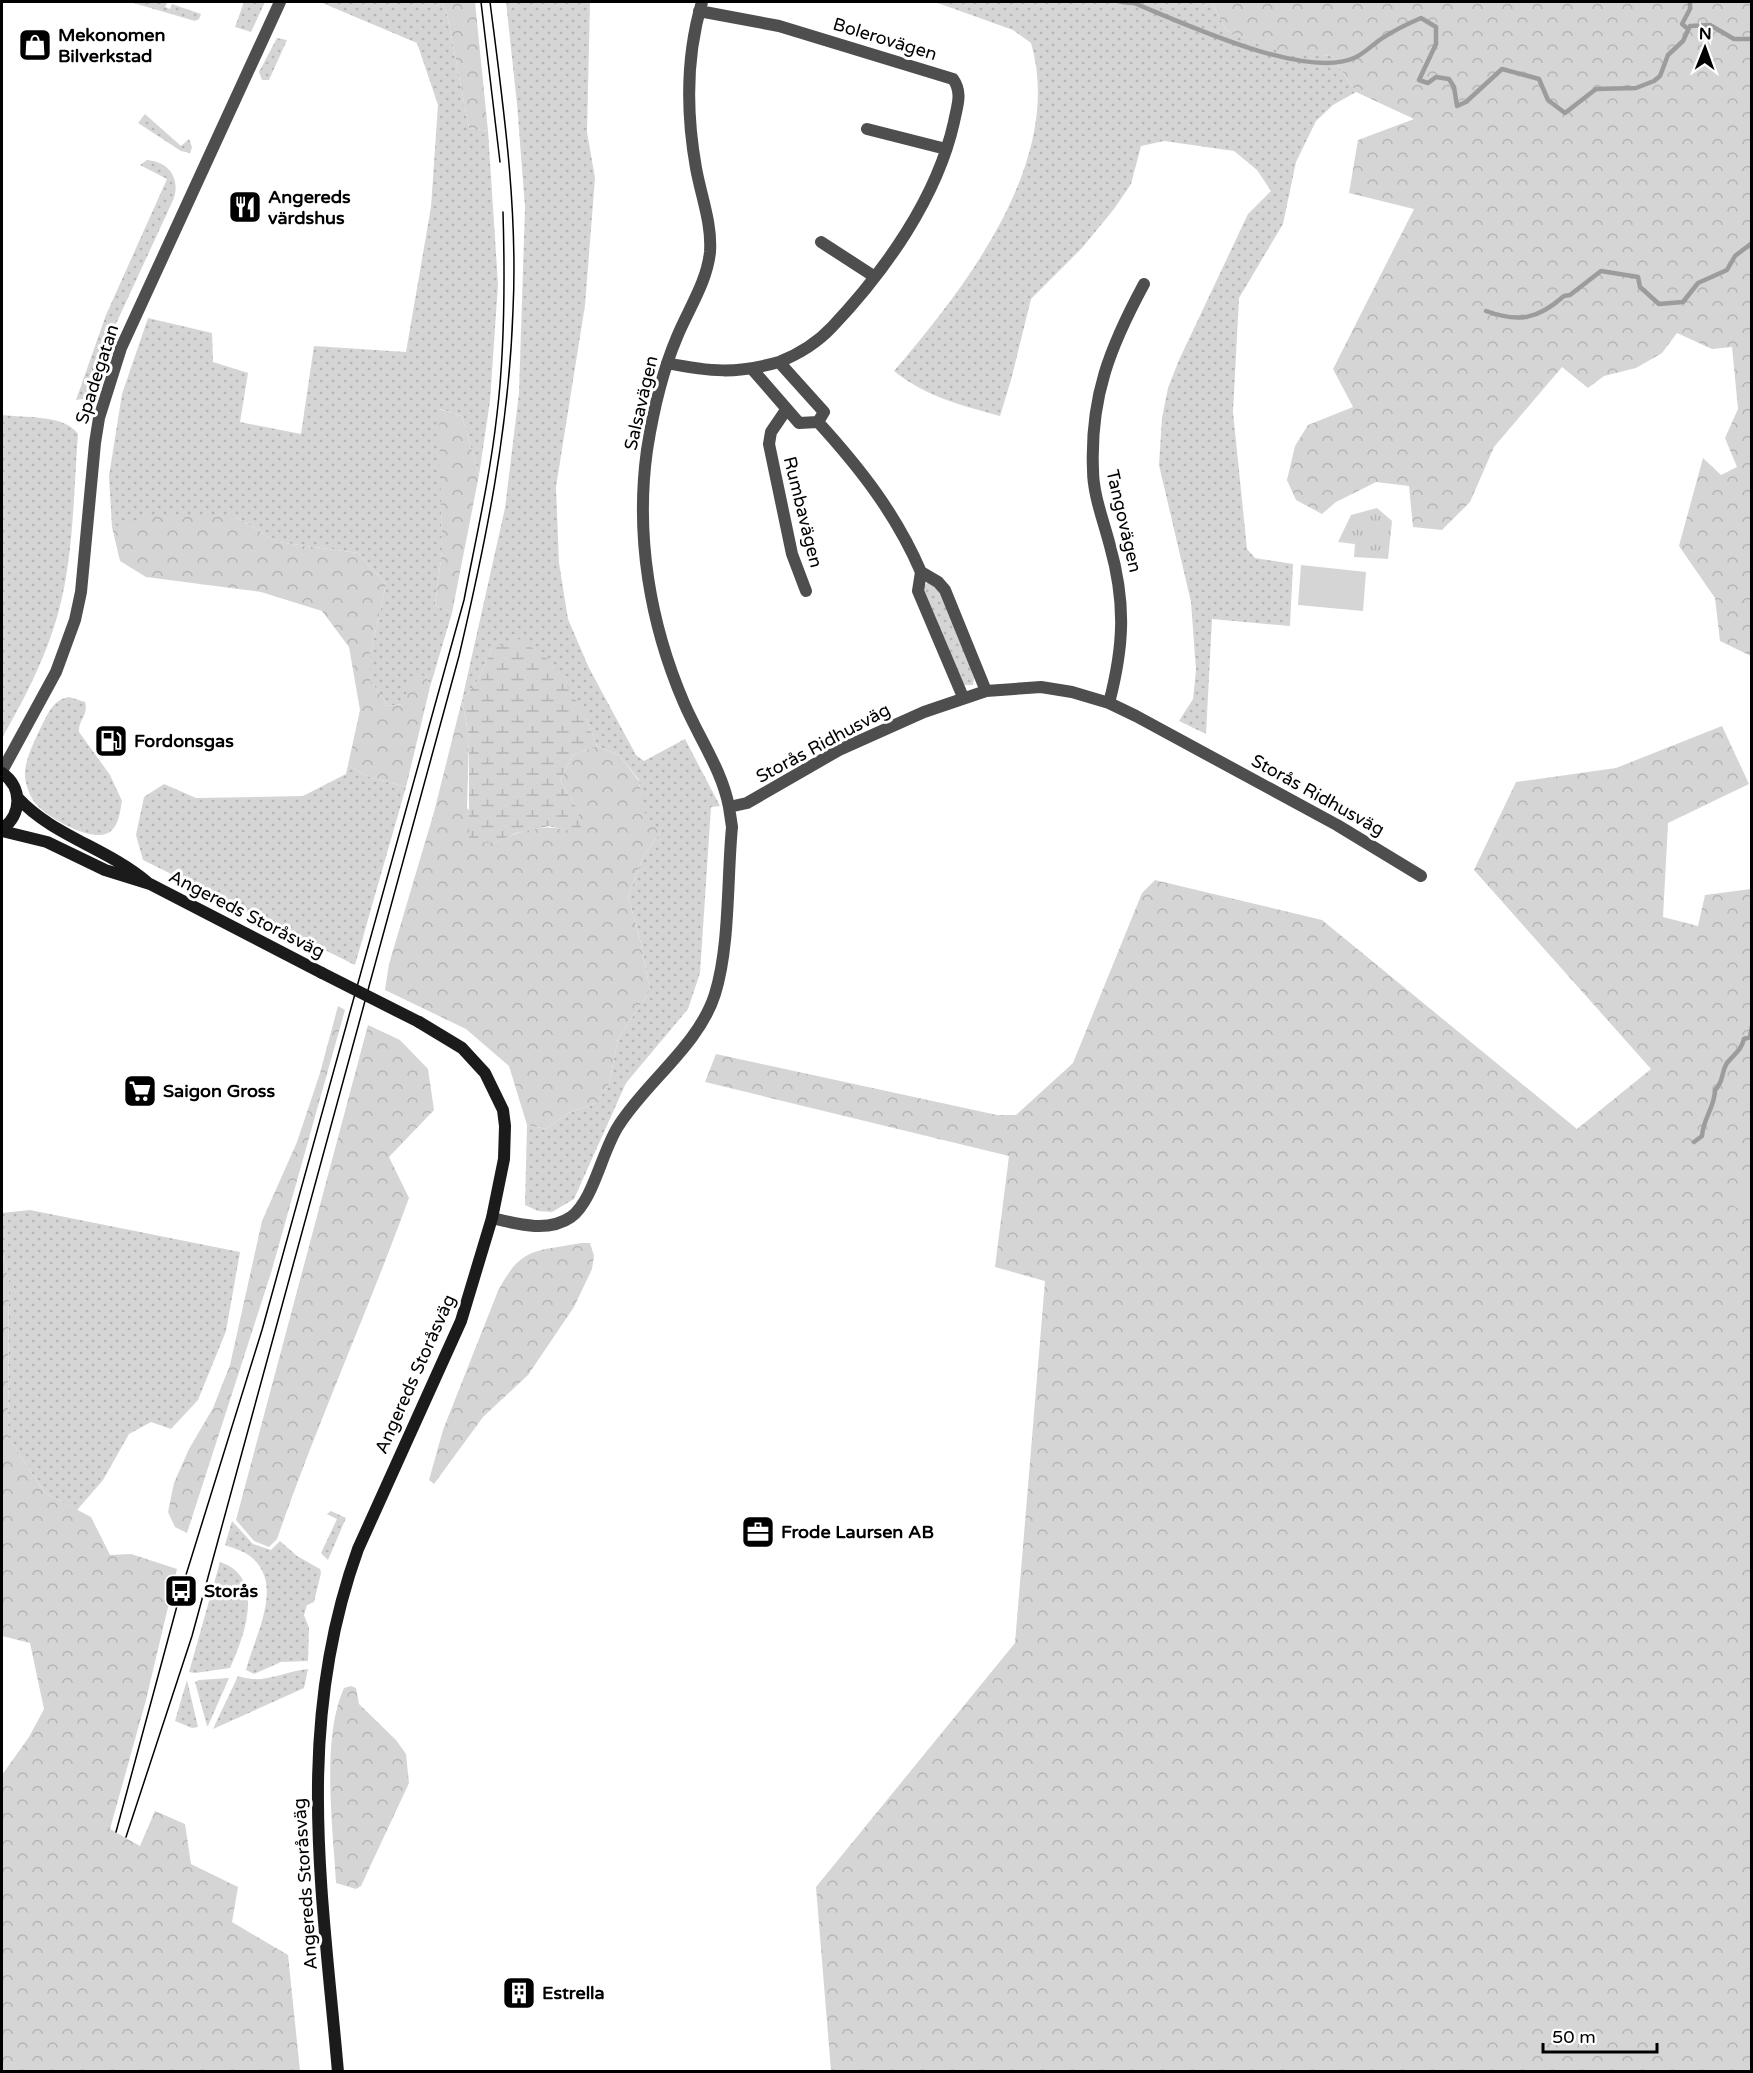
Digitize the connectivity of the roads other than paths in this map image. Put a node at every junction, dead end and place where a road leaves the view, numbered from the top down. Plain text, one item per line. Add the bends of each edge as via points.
1 (280, 2) edge
2 (701, 6) edge
3 (867, 129) dead end
4 (946, 148) junction
5 (821, 242) dead end
6 (875, 277) junction
7 (1144, 284) dead end
8 (779, 362) junction
9 (668, 363) junction
10 (753, 370) junction
11 (786, 410) junction
12 (818, 422) junction
13 (921, 572) junction
14 (807, 591) dead end
15 (986, 691) junction
16 (963, 697) junction
17 (1109, 703) junction
18 (2, 772) edge
19 (18, 798) junction
20 (729, 807) junction
21 (2, 830) edge
22 (1421, 876) dead end
23 (150, 884) junction
24 (492, 1218) junction
25 (338, 2072) edge

1 - 18 street, Spadegatan via 121,348 94,443 75,620 56,672
2 - 4 street, Bolerovägen via 953,79 960,94
2 - 9 street, Salsavägen via 690,60 690,128 708,216 710,255
3 - 4 street
4 - 6 street, Bolerovägen via 933,183
5 - 6 street
6 - 8 street, Bolerovägen via 831,329 798,355
7 - 17 street, Tangovägen via 1111,351 1095,406 1092,472 1123,610
8 - 10 street
8 - 12 street via 824,412
9 - 10 street via 728,373
9 - 20 street, Salsavägen via 656,401 644,480 650,589 668,664 724,787
10 - 11 street
11 - 12 street via 799,423
11 - 14 street, Rumbavägen via 771,432 769,444 792,554
12 - 13 street via 874,487
13 - 15 street via 945,590
13 - 16 street via 918,591
15 - 16 street, Storås Ridhusväg
15 - 17 street, Storås Ridhusväg via 1041,687
16 - 20 street, Storås Ridhusväg via 879,730 747,803
17 - 22 street, Storås Ridhusväg via 1327,819
18 - 19 street, Angereds Storåsväg
19 - 21 street via 14,817
19 - 23 street, Angereds Storåsväg via 46,823 113,857
20 - 24 street via 732,827 722,959 707,1012 618,1126 576,1212 562,1222 540,1226
21 - 23 street, Angereds Storåsväg via 46,842 105,870
23 - 24 street, Angereds Storåsväg, bridge via 419,1022 477,1061 503,1110 505,1126 504,1159
24 - 25 street, Angereds Storåsväg via 461,1321 358,1549 345,1585 326,1667 318,1740 317,1856

